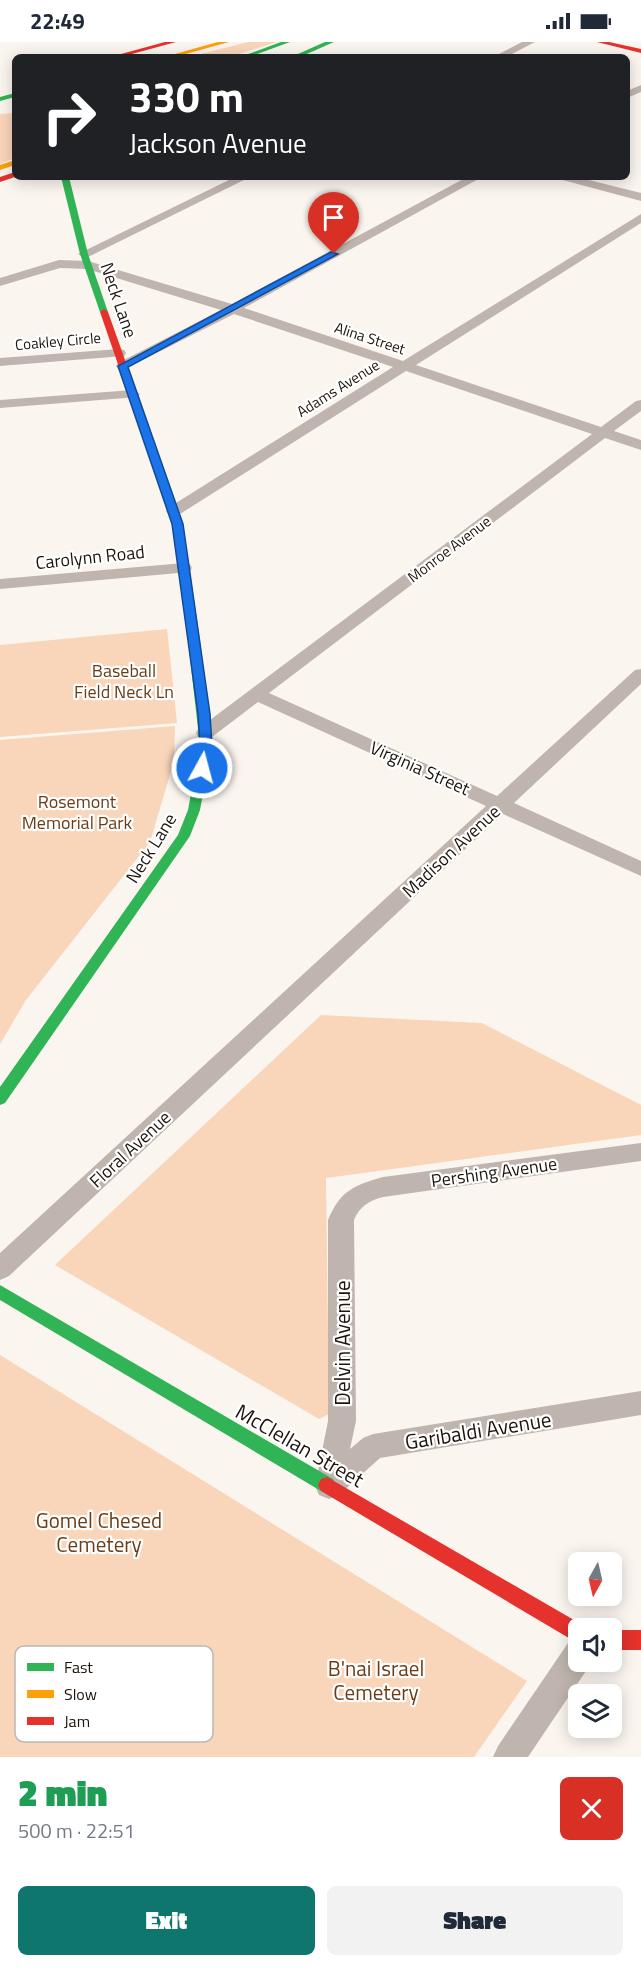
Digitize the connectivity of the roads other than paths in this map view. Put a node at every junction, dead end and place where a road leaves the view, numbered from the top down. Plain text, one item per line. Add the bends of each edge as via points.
1 (173, 42) edge
2 (198, 42) edge
3 (226, 42) edge
4 (287, 42) edge
5 (301, 42) edge
6 (331, 42) edge
7 (530, 42) edge
8 (600, 42) edge
9 (641, 51) edge
10 (125, 54) edge
11 (149, 54) edge
12 (179, 54) edge
13 (252, 54) edge
14 (272, 54) edge
15 (301, 54) edge
16 (504, 54) edge
17 (66, 180) edge
18 (238, 180) edge
19 (470, 180) edge
20 (575, 180) edge
21 (641, 197) edge
22 (641, 218) edge
23 (86, 260) junction
24 (0, 282) edge
25 (233, 309) junction
26 (121, 359) junction
27 (0, 362) edge
28 (404, 366) junction
29 (133, 394) junction
30 (0, 404) edge
31 (641, 404) edge
32 (603, 432) junction
33 (641, 445) edge
34 (174, 511) junction
35 (184, 568) junction
36 (0, 584) edge
37 (641, 674) edge
38 (256, 694) junction
39 (205, 733) junction
40 (500, 805) junction
41 (641, 868) edge
42 (261, 1029) joint
43 (0, 1099) edge
44 (641, 1152) edge
45 (350, 1201) joint
46 (0, 1269) edge
47 (0, 1292) edge
48 (641, 1403) edge
49 (329, 1486) junction
50 (568, 1627) edge
51 (622, 1640) edge
52 (641, 1640) edge
53 (568, 1670) edge
54 (509, 1757) edge

1 - 10 main road
2 - 11 main road
3 - 12 main road
4 - 13 main road
5 - 14 main road
6 - 15 main road
7 - 16 street
8 - 9 main road
17 - 23 main road, Neck Lane
18 - 23 street
19 - 25 street
20 - 21 street
22 - 28 street, Adams Avenue
23 - 24 street
23 - 25 street, Alina Street
23 - 26 main road, Neck Lane
25 - 26 street
25 - 28 street, Alina Street
26 - 27 street, Coakley Circle
26 - 29 main road, Neck Lane
28 - 32 street, Alina Street
28 - 34 street, Adams Avenue
29 - 30 street
29 - 34 main road, Neck Lane
31 - 32 street, Monroe Avenue
32 - 33 street, Alina Street
32 - 38 street, Monroe Avenue
34 - 35 main road, Neck Lane
35 - 36 street, Carolynn Road
35 - 39 main road, Neck Lane
37 - 40 street, Madison Avenue
38 - 39 street
38 - 40 street, Virginia Street
39 - 43 main road, Neck Lane via 199,790 184,836
40 - 41 street, Virginia Street
40 - 42 street, Madison Avenue
42 - 46 street, Floral Avenue
44 - 45 street, Pershing Avenue via 383,1186 362,1192
45 - 49 street, Delvin Avenue via 341,1220 342,1421
47 - 49 main road, McClellan Street
48 - 49 street, Garibaldi Avenue via 373,1447
49 - 50 main road, McClellan Street
51 - 52 main road
53 - 54 street

